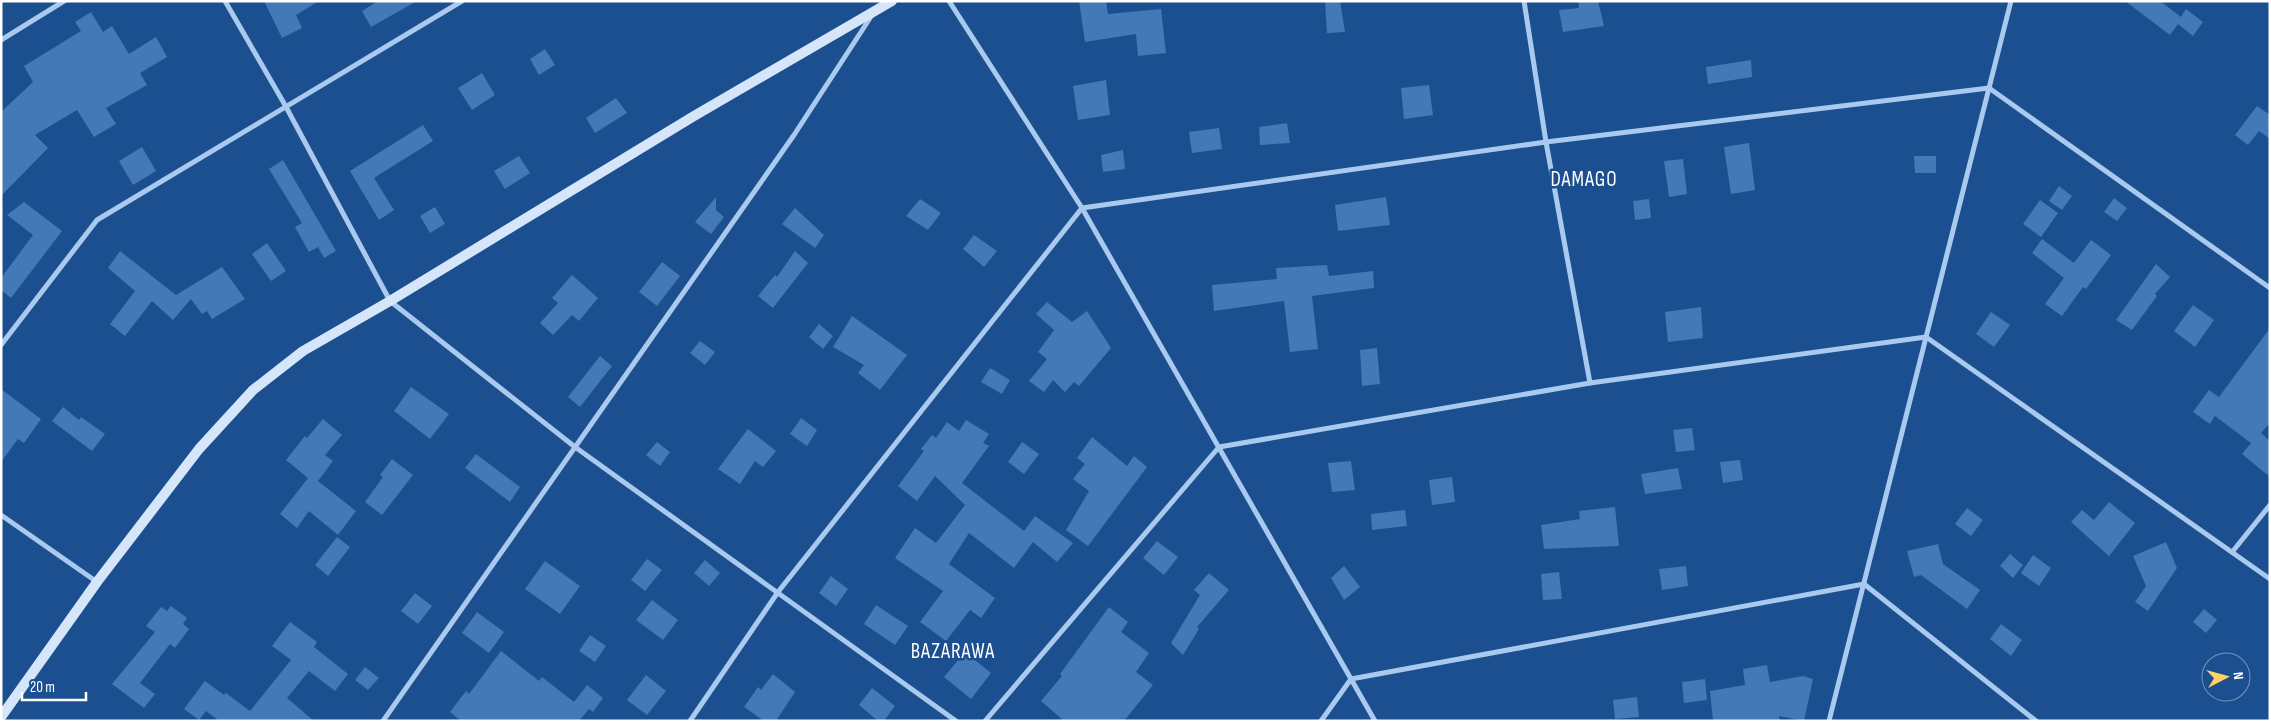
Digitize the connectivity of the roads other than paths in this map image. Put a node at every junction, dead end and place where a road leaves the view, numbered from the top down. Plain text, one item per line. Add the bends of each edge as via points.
1 (64, 1) edge
2 (225, 1) edge
3 (462, 1) edge
4 (892, 1) edge
5 (949, 1) edge
6 (1524, 1) edge
7 (2011, 1) edge
8 (874, 12) junction
9 (1, 40) edge
10 (1989, 88) junction
11 (285, 105) junction
12 (1546, 142) junction
13 (1082, 208) junction
14 (2270, 288) edge
15 (390, 301) junction
16 (1926, 336) junction
17 (1, 344) edge
18 (1590, 383) junction
19 (575, 447) junction
20 (1219, 448) junction
21 (2270, 505) edge
22 (1, 515) edge
23 (2233, 551) junction
24 (2270, 579) edge
25 (97, 582) junction
26 (1864, 584) junction
27 (778, 592) junction
28 (1351, 679) junction
29 (1, 718) edge
30 (383, 721) edge
31 (690, 721) edge
32 (956, 721) edge
33 (985, 721) edge
34 (1321, 721) edge
35 (1375, 721) edge
36 (1829, 721) edge
37 (2036, 721) edge

1 - 9 street
2 - 11 street
3 - 11 street
4 - 8 main road
5 - 13 street
6 - 12 street
7 - 10 street
8 - 15 main road via 694,116
8 - 19 street via 794,135
10 - 12 street
10 - 14 street
10 - 16 street
11 - 15 street
11 - 17 street via 97,220
12 - 13 street
12 - 18 street
13 - 20 street
13 - 27 street
15 - 19 street
15 - 25 main road via 303,351 253,390 200,449
16 - 18 street
16 - 23 street
16 - 26 street
18 - 20 street
19 - 27 street
19 - 30 street
20 - 28 street
20 - 33 street
21 - 23 street
22 - 25 street
23 - 24 street
25 - 29 main road
26 - 28 street
26 - 36 street
26 - 37 street
27 - 31 street
27 - 32 street
28 - 34 street
28 - 35 street

